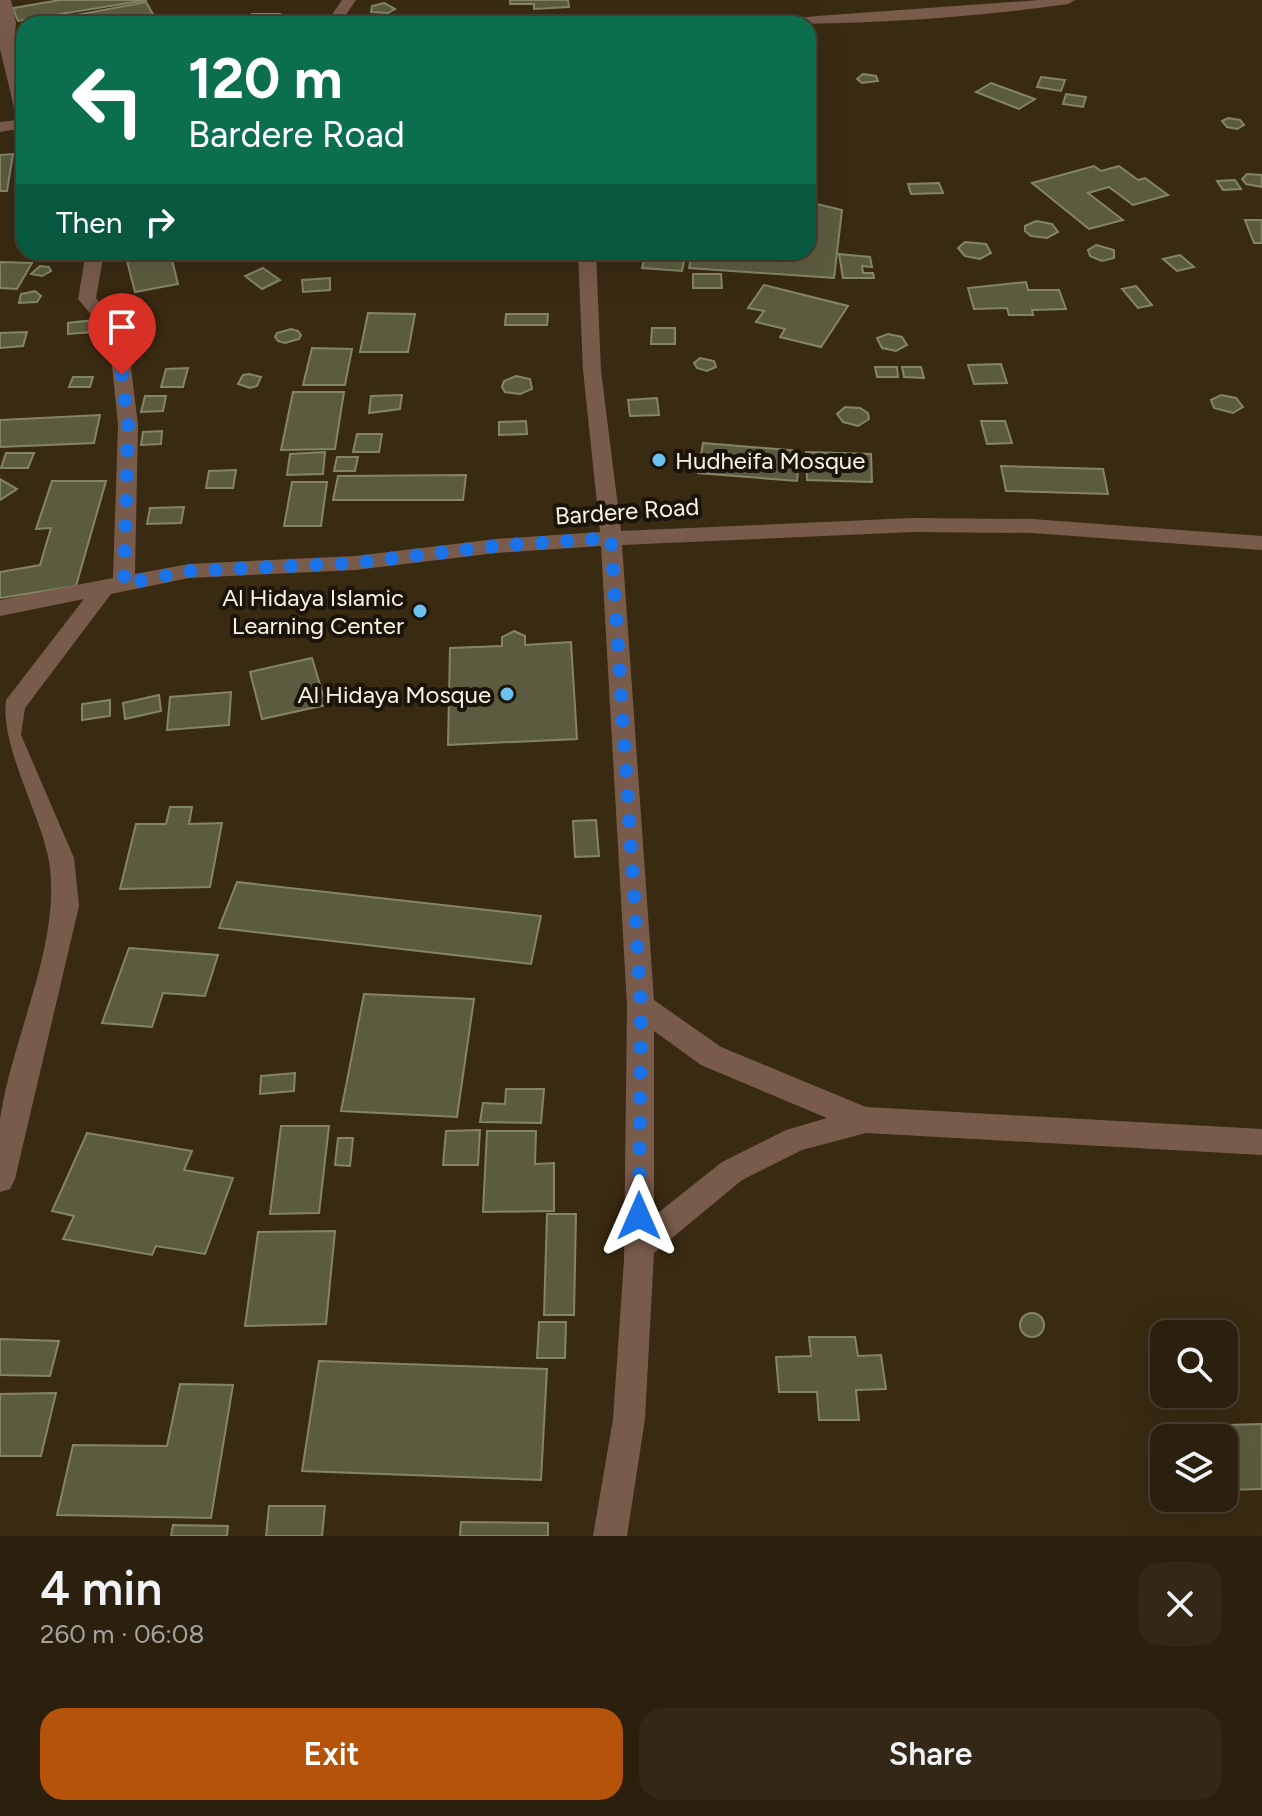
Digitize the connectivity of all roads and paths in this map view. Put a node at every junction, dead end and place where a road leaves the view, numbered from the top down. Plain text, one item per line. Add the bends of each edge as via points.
1 (4, 0) edge
2 (867, 0) edge
3 (1068, 0) edge
4 (842, 17) junction
5 (816, 20) edge
6 (816, 35) edge
7 (16, 86) edge
8 (94, 260) edge
9 (587, 260) edge
10 (611, 538) junction
11 (1262, 543) edge
12 (114, 586) junction
13 (0, 608) edge
14 (641, 1006) junction
15 (866, 1120) junction
16 (1262, 1142) edge
17 (0, 1179) edge
18 (639, 1247) junction
19 (610, 1536) edge

1 - 7 street
2 - 4 street
3 - 4 street via 920,16
4 - 5 street
4 - 6 street
8 - 12 street via 87,299 118,335 128,425
9 - 10 street via 592,370
10 - 11 street, Bardere Road via 803,527 1018,525
10 - 12 street, Bardere Road via 355,563 189,571
10 - 14 street
12 - 13 street, Bardere Road
12 - 17 street via 14,706 9,735 61,858 66,906
14 - 15 street via 711,1056
14 - 18 street
15 - 16 street
15 - 18 street via 796,1139 732,1171
18 - 19 street via 629,1419

